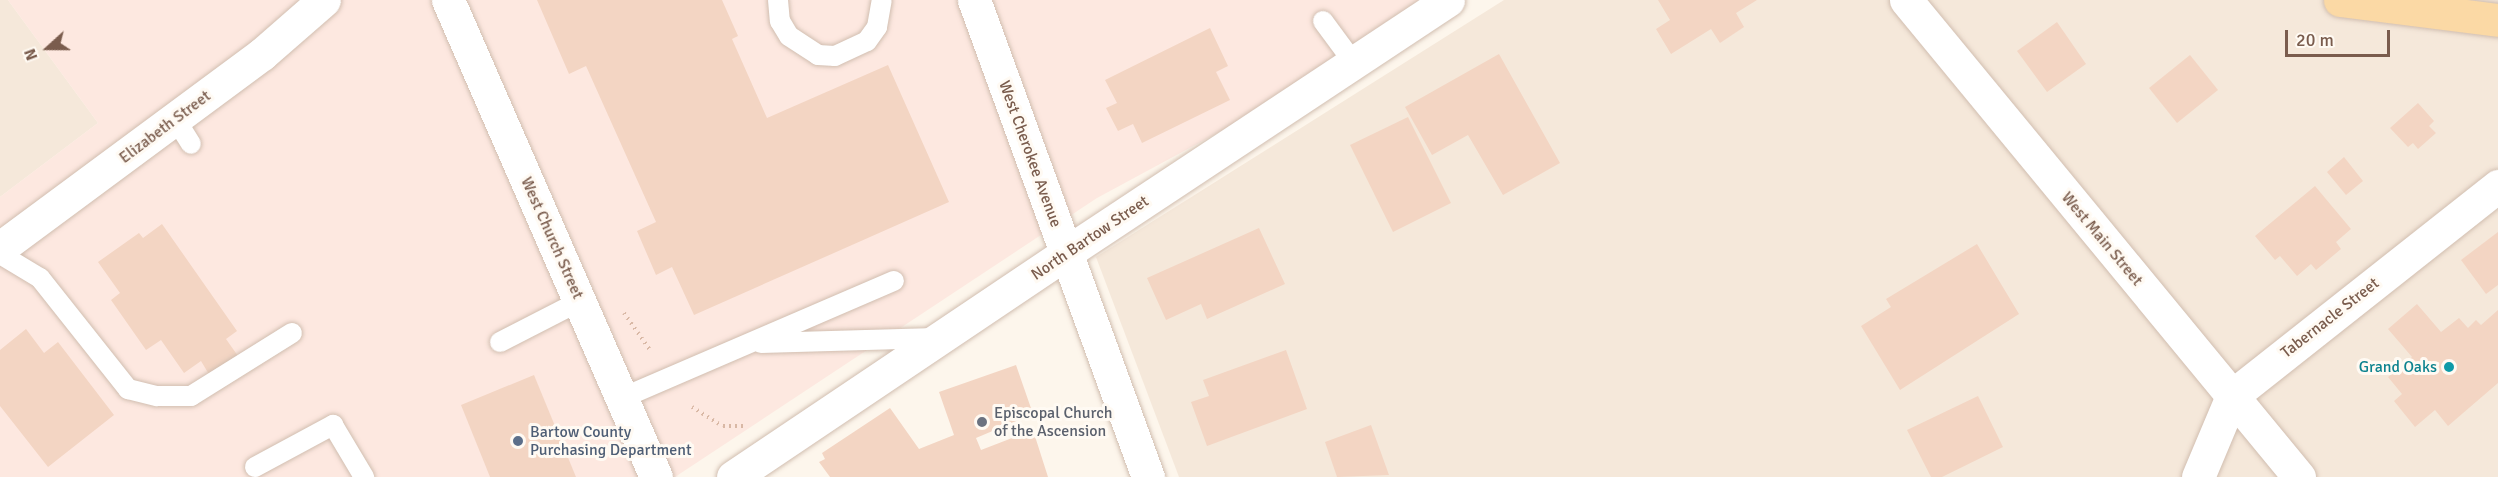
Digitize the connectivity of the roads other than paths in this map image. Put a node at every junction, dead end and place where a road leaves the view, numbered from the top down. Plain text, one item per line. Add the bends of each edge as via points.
1 (324, 0) edge
2 (448, 0) edge
3 (778, 0) edge
4 (882, 0) edge
5 (974, 0) edge
6 (1448, 0) edge
7 (1906, 0) edge
8 (2340, 0) edge
9 (2498, 20) edge
10 (1323, 21) dead end
11 (1354, 63) junction
12 (2498, 186) edge
13 (0, 248) edge
14 (1066, 253) junction
15 (0, 254) edge
16 (894, 281) dead end
17 (580, 301) junction
18 (292, 333) dead end
19 (944, 338) junction
20 (500, 342) dead end
21 (749, 344) junction
22 (2232, 396) junction
23 (622, 398) junction
24 (255, 467) dead end
25 (364, 477) edge
26 (656, 477) edge
27 (733, 477) edge
28 (1148, 477) edge
29 (2198, 477) edge
30 (2299, 477) edge

1 - 13 street, Elizabeth Street via 183,132
2 - 17 street, West Church Street
3 - 4 lane via 780,21 789,36 818,55 835,56 867,41 877,27
5 - 14 street, West Cherokee Avenue
6 - 11 street, North Bartow Street
7 - 22 street, West Main Street
8 - 9 main road
10 - 11 lane
11 - 14 street, North Bartow Street
12 - 22 street, Tabernacle Street
14 - 19 street, North Bartow Street
14 - 28 street, West Cherokee Avenue
15 - 18 lane via 40,278 128,389 157,396 191,396
16 - 21 lane
17 - 20 lane
17 - 23 street, West Church Street
19 - 21 lane
19 - 27 street, North Bartow Street
21 - 23 lane
22 - 29 street, Tabernacle Street
22 - 30 street, West Main Street
23 - 26 street, West Church Street
24 - 25 lane via 333,425

